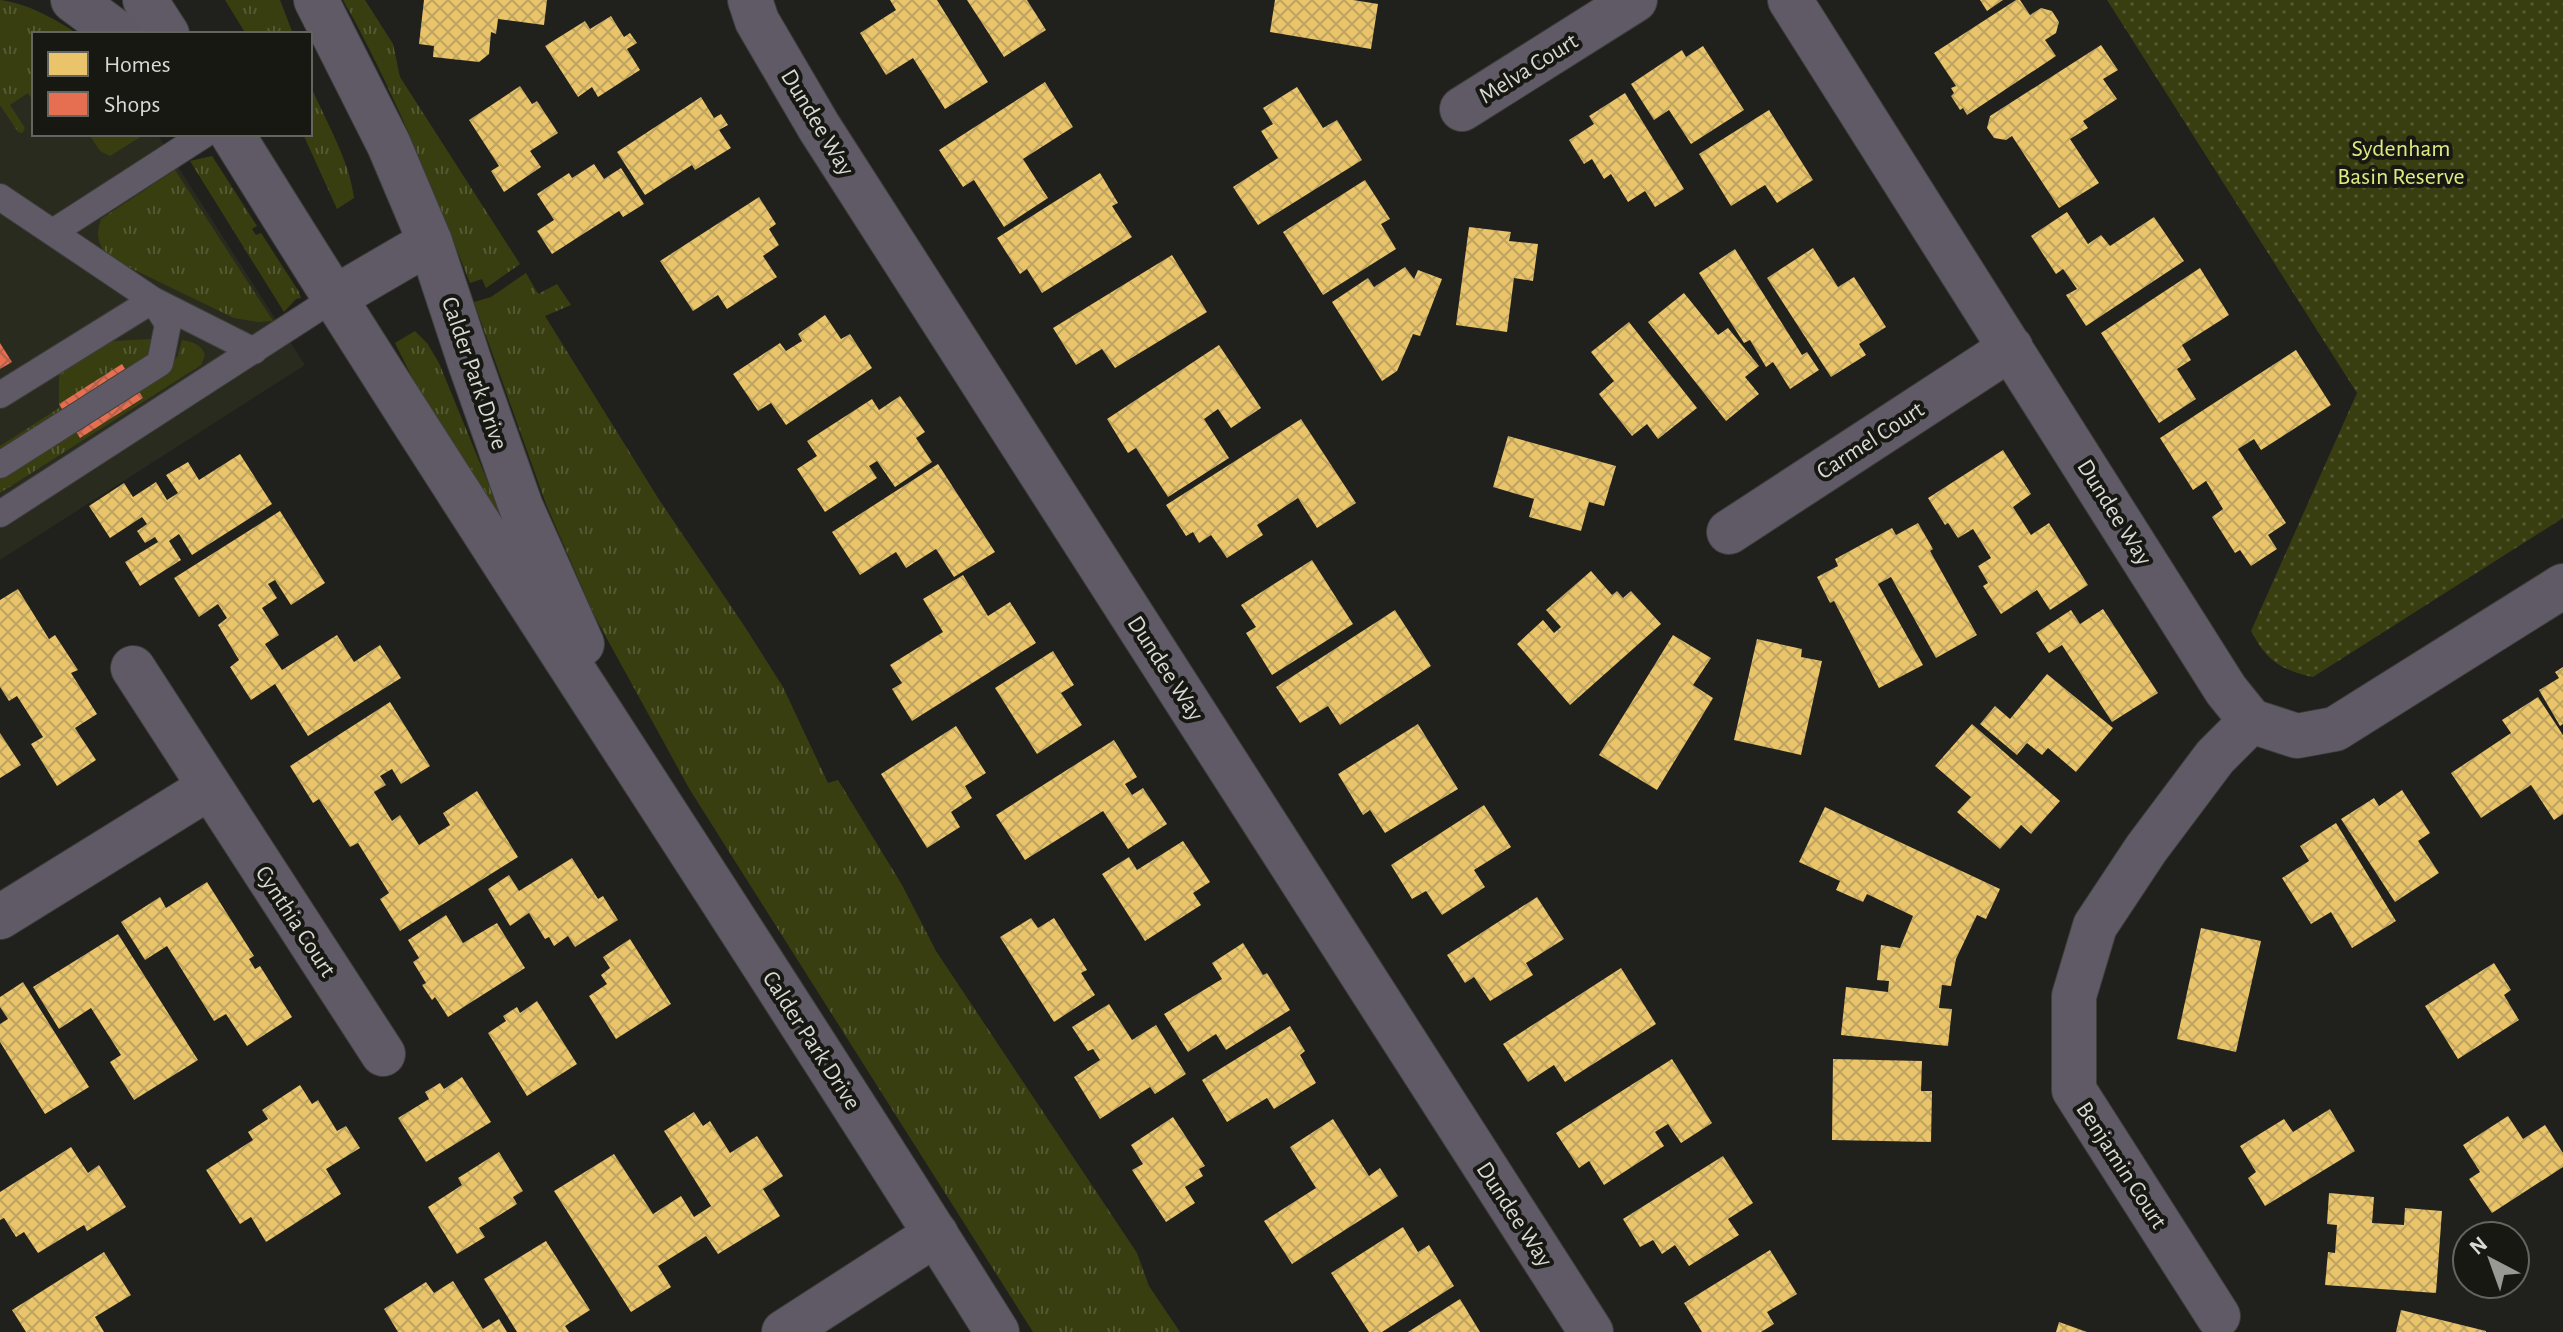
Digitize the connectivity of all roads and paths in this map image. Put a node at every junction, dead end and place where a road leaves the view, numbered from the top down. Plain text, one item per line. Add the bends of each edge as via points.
1 (73, 0) edge
2 (145, 0) edge
3 (316, 0) edge
4 (750, 0) edge
5 (1635, 0) edge
6 (1790, 0) edge
7 (116, 32) edge
8 (166, 32) edge
9 (1462, 109) dead end
10 (202, 136) edge
11 (233, 136) edge
12 (0, 197) edge
13 (53, 232) junction
14 (430, 242) junction
15 (334, 298) junction
16 (153, 300) junction
17 (2011, 348) junction
18 (254, 351) junction
19 (0, 395) edge
20 (0, 465) edge
21 (0, 514) edge
22 (1729, 532) dead end
23 (2563, 586) edge
24 (133, 668) dead end
25 (2251, 721) junction
26 (626, 749) junction
27 (210, 787) junction
28 (0, 917) edge
29 (383, 1054) dead end
30 (936, 1234) junction
31 (2218, 1316) dead end
32 (784, 1332) edge
33 (997, 1332) edge
34 (1591, 1332) edge

1 - 7 highway
2 - 8 street
3 - 14 street, Calder Park Drive via 389,145
4 - 34 street, Dundee Way via 819,127
5 - 9 street, Melva Court
6 - 17 street, Dundee Way
10 - 13 lane
11 - 15 street, Calder Park Drive
12 - 13 lane
13 - 16 lane
14 - 15 street
14 - 26 street, Calder Park Drive via 521,507
15 - 18 lane
15 - 26 street, Calder Park Drive
16 - 18 lane
16 - 19 lane
16 - 20 lane via 168,324 160,363
17 - 22 street, Carmel Court
17 - 25 street, Dundee Way via 2226,690
18 - 21 lane
23 - 25 street via 2335,729 2297,736
24 - 27 street, Cynthia Court
25 - 31 street, Benjamin Court via 2215,757 2095,926 2074,996 2074,1090
26 - 30 street, Calder Park Drive
27 - 28 street
27 - 29 street, Cynthia Court
30 - 32 street
30 - 33 street, Calder Park Drive

